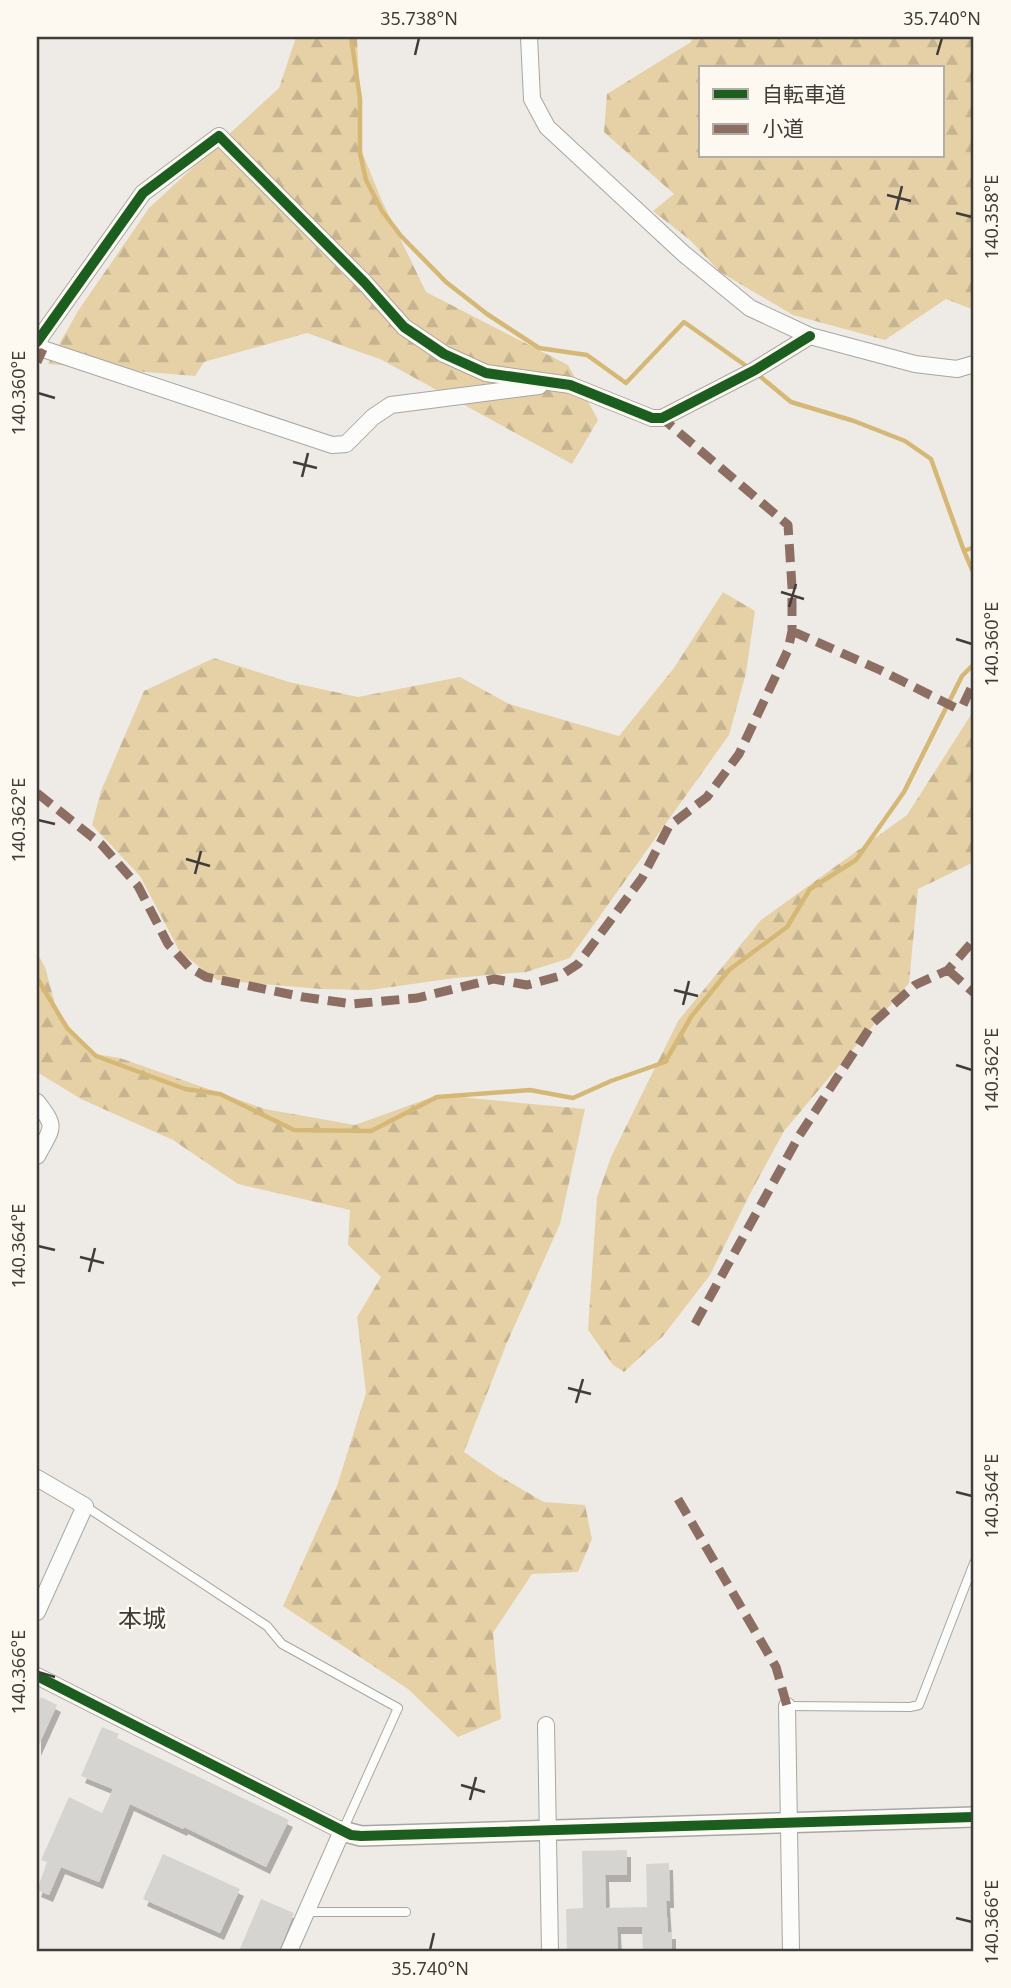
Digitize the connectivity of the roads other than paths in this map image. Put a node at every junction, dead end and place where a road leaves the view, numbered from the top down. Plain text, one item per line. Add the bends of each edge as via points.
1 (529, 37) edge
2 (810, 336) junction
3 (37, 342) edge
4 (974, 364) edge
5 (559, 383) junction
6 (37, 1102) edge
7 (37, 1156) edge
8 (37, 1478) edge
9 (85, 1506) junction
10 (974, 1563) edge
11 (37, 1612) edge
12 (37, 1675) edge
13 (787, 1706) joint
14 (546, 1725) dead end
15 (974, 1817) edge
16 (789, 1822) junction
17 (547, 1830) junction
18 (342, 1831) junction
19 (306, 1912) junction
20 (407, 1912) dead end
21 (289, 1951) edge
22 (550, 1951) edge
23 (792, 1951) edge

1 - 2 street via 532,99 547,127 684,254 750,307
2 - 4 street via 915,364 957,369
2 - 5 street via 662,418
3 - 5 street via 43,349 332,445 346,444 391,405
3 - 5 street via 143,193 219,136 404,327 443,354 486,373
6 - 7 street via 52,1126
8 - 9 street
9 - 11 street
9 - 18 lane via 267,1626 282,1644 398,1708
10 - 13 lane via 919,1705
12 - 18 street
13 - 16 street
14 - 17 street
15 - 16 street
16 - 17 street
16 - 23 street
17 - 18 street via 361,1836
17 - 22 street
18 - 19 street
19 - 20 lane
19 - 21 street

